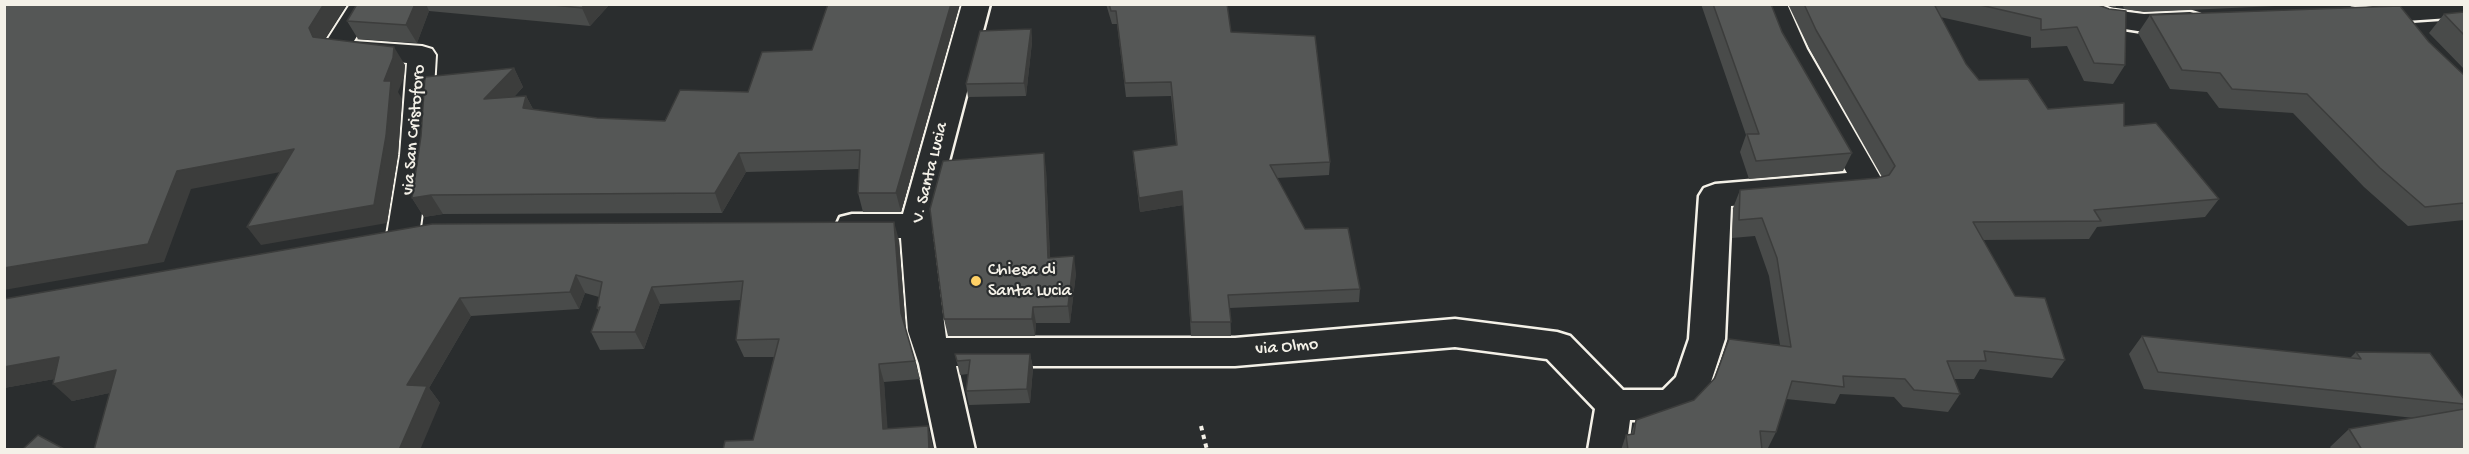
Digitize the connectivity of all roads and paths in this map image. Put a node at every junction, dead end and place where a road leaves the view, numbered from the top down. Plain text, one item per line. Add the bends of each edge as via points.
1 (364, 4) edge
2 (976, 4) edge
3 (1773, 4) edge
4 (2065, 4) edge
5 (2464, 8) edge
6 (2394, 13) junction
7 (2334, 16) edge
8 (2216, 20) edge
9 (2412, 37) edge
10 (821, 226) edge
11 (916, 226) junction
12 (418, 232) joint
13 (369, 241) edge
14 (933, 352) junction
15 (1614, 405) junction
16 (1201, 426) dead end
17 (956, 450) edge
18 (1207, 450) edge
19 (1607, 450) edge

1 - 12 street, via San Cristoforo via 336,48 422,56 416,155
2 - 11 street, V. Santa Lucia
3 - 15 street via 1791,49 1868,183 1715,196 1707,339 1692,385 1672,405
4 - 8 street via 2109,19 2144,23
5 - 6 street
6 - 7 street
6 - 9 street
10 - 11 street
11 - 14 street, V. Santa Lucia via 926,332
12 - 13 street
14 - 15 street, via Olmo via 1235,352 1455,333 1557,346
14 - 17 street, V. Santa Lucia
15 - 19 street
16 - 18 path

